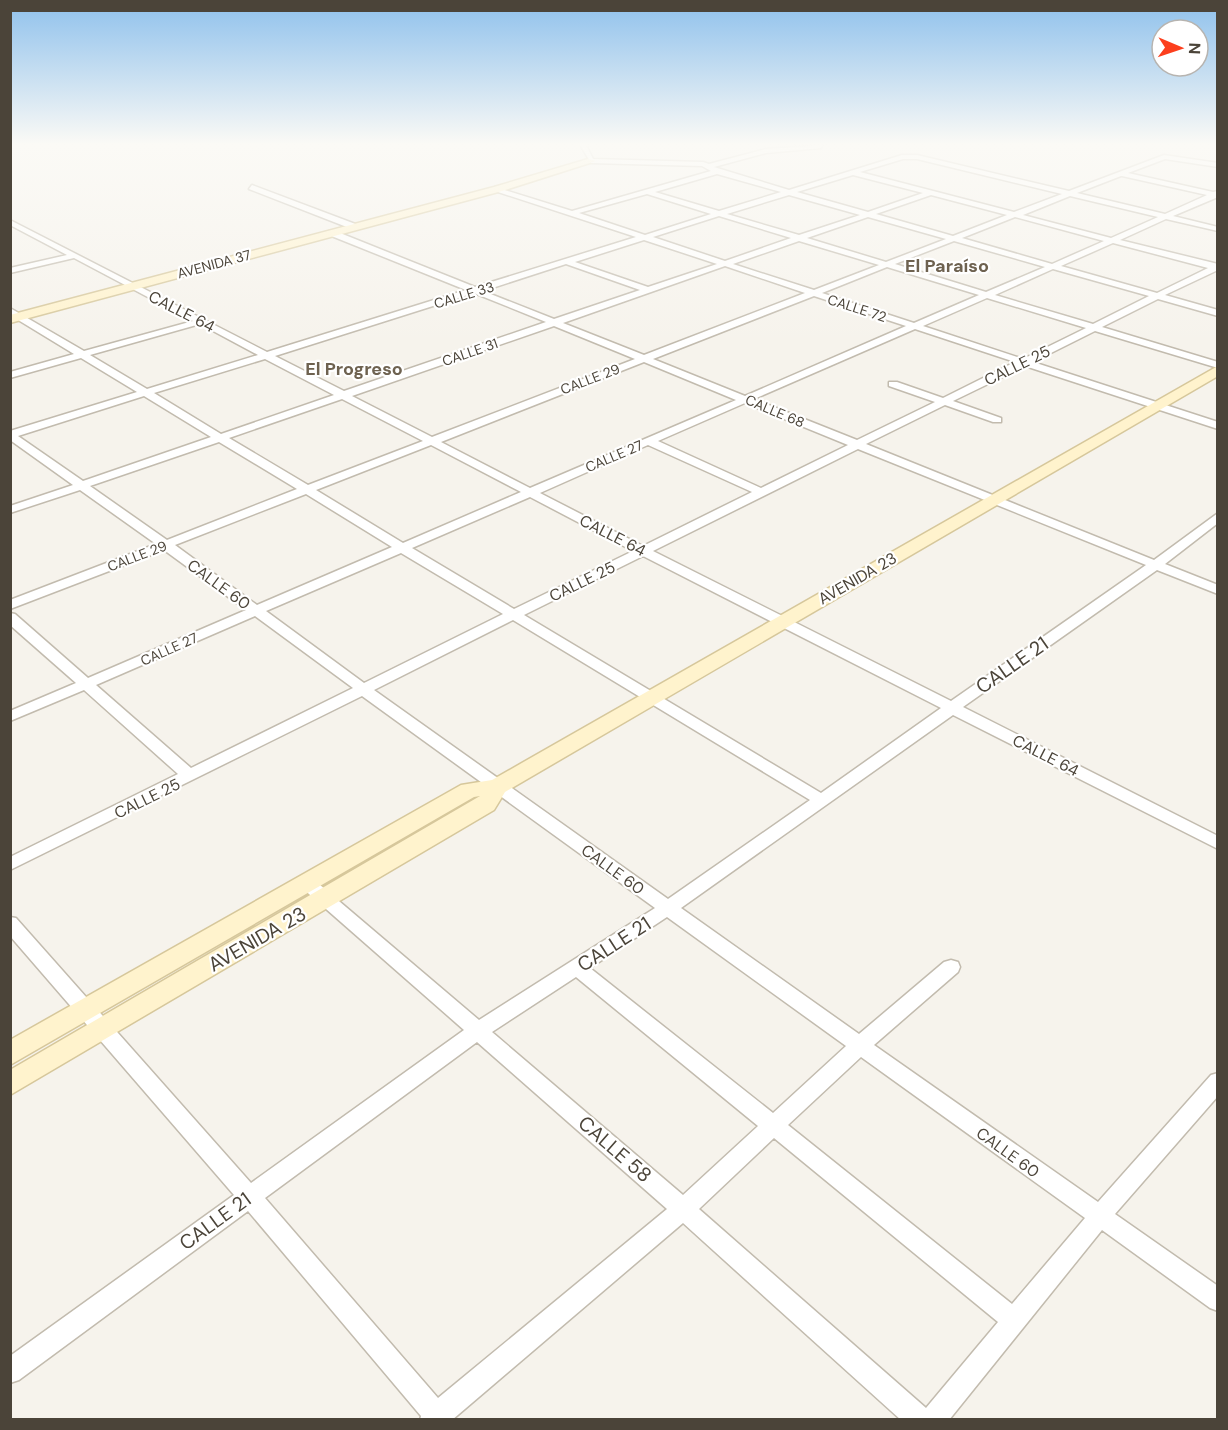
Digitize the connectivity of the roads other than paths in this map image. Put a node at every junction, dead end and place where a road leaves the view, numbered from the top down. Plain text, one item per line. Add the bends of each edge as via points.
1 (311, 210) edge
2 (420, 210) edge
3 (562, 210) edge
4 (584, 210) edge
5 (706, 210) edge
6 (735, 210) edge
7 (853, 210) edge
8 (881, 210) edge
9 (997, 210) edge
10 (1025, 210) edge
11 (1139, 210) edge
12 (1180, 210) edge
13 (572, 213) junction
14 (720, 214) junction
15 (868, 214) junction
16 (1014, 214) junction
17 (1165, 216) junction
18 (10, 222) edge
19 (355, 227) junction
20 (23, 229) junction
21 (1218, 229) edge
22 (10, 232) edge
23 (332, 233) junction
24 (645, 237) junction
25 (801, 238) junction
26 (954, 238) junction
27 (1111, 240) junction
28 (73, 256) junction
29 (568, 262) junction
30 (725, 264) junction
31 (885, 264) junction
32 (1054, 266) junction
33 (1217, 267) edge
34 (10, 271) edge
35 (133, 286) junction
36 (648, 290) junction
37 (477, 291) junction
38 (810, 293) junction
39 (988, 295) junction
40 (1158, 296) junction
41 (1218, 313) edge
42 (14, 315) edge
43 (201, 321) junction
44 (555, 322) junction
45 (913, 327) junction
46 (1093, 328) junction
47 (84, 354) junction
48 (267, 356) junction
49 (643, 358) junction
50 (1022, 363) junction
51 (1218, 367) edge
52 (10, 375) edge
53 (893, 384) dead end
54 (149, 393) junction
55 (344, 395) junction
56 (747, 399) junction
57 (944, 401) junction
58 (1157, 406) junction
59 (997, 420) dead end
60 (1218, 426) edge
61 (10, 435) edge
62 (220, 437) junction
63 (432, 441) junction
64 (648, 441) junction
65 (855, 445) junction
66 (80, 486) junction
67 (309, 490) junction
68 (530, 492) junction
69 (761, 492) junction
70 (992, 500) junction
71 (10, 510) edge
72 (1218, 517) edge
73 (166, 545) junction
74 (403, 547) junction
75 (643, 550) junction
76 (1155, 565) junction
77 (1218, 590) edge
78 (10, 605) edge
79 (257, 611) junction
80 (514, 614) junction
81 (10, 617) edge
82 (783, 621) junction
83 (87, 685) junction
84 (361, 688) junction
85 (651, 698) junction
86 (952, 707) junction
87 (10, 717) edge
88 (190, 776) junction
89 (497, 787) junction
90 (819, 799) junction
91 (1218, 843) edge
92 (10, 864) edge
93 (317, 891) junction
94 (668, 909) junction
95 (10, 923) edge
96 (951, 967) dead end
97 (578, 968) junction
98 (84, 1011) junction
99 (479, 1030) junction
100 (101, 1031) junction
101 (860, 1046) junction
102 (10, 1054) edge
103 (1218, 1081) edge
104 (10, 1084) edge
105 (775, 1126) junction
106 (250, 1196) junction
107 (683, 1209) junction
108 (1099, 1217) junction
109 (1218, 1300) edge
110 (1015, 1322) junction
111 (10, 1371) edge
112 (436, 1418) edge
113 (920, 1419) edge
114 (932, 1419) edge

1 - 19 street
2 - 19 street, AVENIDA 37
3 - 13 street, CALLE 72
4 - 13 street
5 - 14 street
6 - 14 street, CALLE 33
7 - 15 street
8 - 15 street, CALLE 31
9 - 16 street
10 - 16 street, CALLE 29
11 - 17 street
12 - 17 street, CALLE 27
13 - 24 street, CALLE 72
14 - 24 street, CALLE 33
14 - 25 street
15 - 25 street, CALLE 31
15 - 26 street
16 - 26 street, CALLE 29
16 - 27 street
17 - 21 street
17 - 27 street, CALLE 27
18 - 20 street, CALLE 64
19 - 23 street, AVENIDA 37
20 - 22 street
20 - 28 street, CALLE 64
23 - 35 street, AVENIDA 37
23 - 37 street, CALLE 68
24 - 29 street, CALLE 33
24 - 30 street, CALLE 72
25 - 30 street, CALLE 31
25 - 31 street
26 - 31 street, CALLE 29
26 - 32 street
27 - 32 street, CALLE 27
27 - 33 street
28 - 34 street
28 - 35 street, CALLE 64
29 - 36 street
29 - 37 street, CALLE 33
30 - 36 street, CALLE 31
30 - 38 street, CALLE 72
31 - 38 street, CALLE 29
31 - 39 street
32 - 39 street, CALLE 27
32 - 40 street
33 - 40 street, CALLE 25
35 - 42 street, AVENIDA 37
35 - 43 street, CALLE 64
36 - 44 street, CALLE 31
37 - 44 street, CALLE 68
37 - 48 street, CALLE 33
38 - 45 street, CALLE 72
38 - 49 street, CALLE 29
39 - 45 street, CALLE 27
39 - 46 street
40 - 41 street
40 - 46 street, CALLE 25
42 - 47 street
43 - 47 street
43 - 48 street, CALLE 64
44 - 49 street, CALLE 68
44 - 55 street, CALLE 31
45 - 50 street, CALLE 72
45 - 56 street, CALLE 27
46 - 50 street, CALLE 25
46 - 51 street
47 - 52 street
47 - 54 street
48 - 54 street, CALLE 33
48 - 55 street, CALLE 64
49 - 56 street, CALLE 68
49 - 63 street, CALLE 29
50 - 57 street, CALLE 25
50 - 58 street, CALLE 72
51 - 58 street, AVENIDA 23
53 - 57 street
54 - 61 street, CALLE 33
54 - 62 street
55 - 62 street, CALLE 31
55 - 63 street, CALLE 64
56 - 64 street, CALLE 27
56 - 65 street, CALLE 68
57 - 59 street
57 - 65 street, CALLE 25
58 - 60 street, CALLE 72
58 - 70 street, AVENIDA 23
61 - 66 street, CALLE 60
62 - 66 street, CALLE 31
62 - 67 street
63 - 67 street, CALLE 29
63 - 68 street, CALLE 64
64 - 68 street, CALLE 27
64 - 69 street
65 - 69 street, CALLE 25
65 - 70 street, CALLE 68
66 - 71 street, CALLE 31
66 - 73 street, CALLE 60
67 - 73 street, CALLE 29
67 - 74 street
68 - 74 street, CALLE 27
68 - 75 street, CALLE 64
69 - 75 street, CALLE 25
70 - 76 street, CALLE 68
70 - 82 street, AVENIDA 23
72 - 76 street, CALLE 21
73 - 78 street, CALLE 29
73 - 79 street, CALLE 60
74 - 79 street, CALLE 27
74 - 80 street
75 - 80 street, CALLE 25
75 - 82 street, CALLE 64
76 - 77 street, CALLE 68
76 - 86 street, CALLE 21
79 - 83 street, CALLE 27
79 - 84 street, CALLE 60
80 - 84 street, CALLE 25
80 - 85 street
81 - 83 street
82 - 85 street, AVENIDA 23
82 - 86 street, CALLE 64
83 - 87 street, CALLE 27
83 - 88 street
84 - 88 street, CALLE 25
84 - 89 street, CALLE 60
85 - 89 street, AVENIDA 23
85 - 90 street
86 - 90 street, CALLE 21
86 - 91 street, CALLE 64
88 - 92 street, CALLE 25
89 - 93 street, AVENIDA 23 via 486,805
89 - 94 street, CALLE 60
90 - 94 street, CALLE 21
93 - 98 street, AVENIDA 23
93 - 99 street, CALLE 58
93 - 100 street, AVENIDA 23
94 - 97 street, CALLE 21
94 - 101 street, CALLE 60
95 - 98 street
96 - 101 street
97 - 99 street, CALLE 21
97 - 105 street
98 - 100 street
98 - 102 street, AVENIDA 23
99 - 106 street, CALLE 21
99 - 107 street, CALLE 58
100 - 104 street, AVENIDA 23
100 - 106 street
101 - 105 street
101 - 108 street, CALLE 60
103 - 108 street
105 - 107 street
105 - 110 street
106 - 111 street, CALLE 21
106 - 112 street
107 - 112 street
107 - 113 street, CALLE 58
108 - 109 street, CALLE 60
108 - 110 street
110 - 114 street

